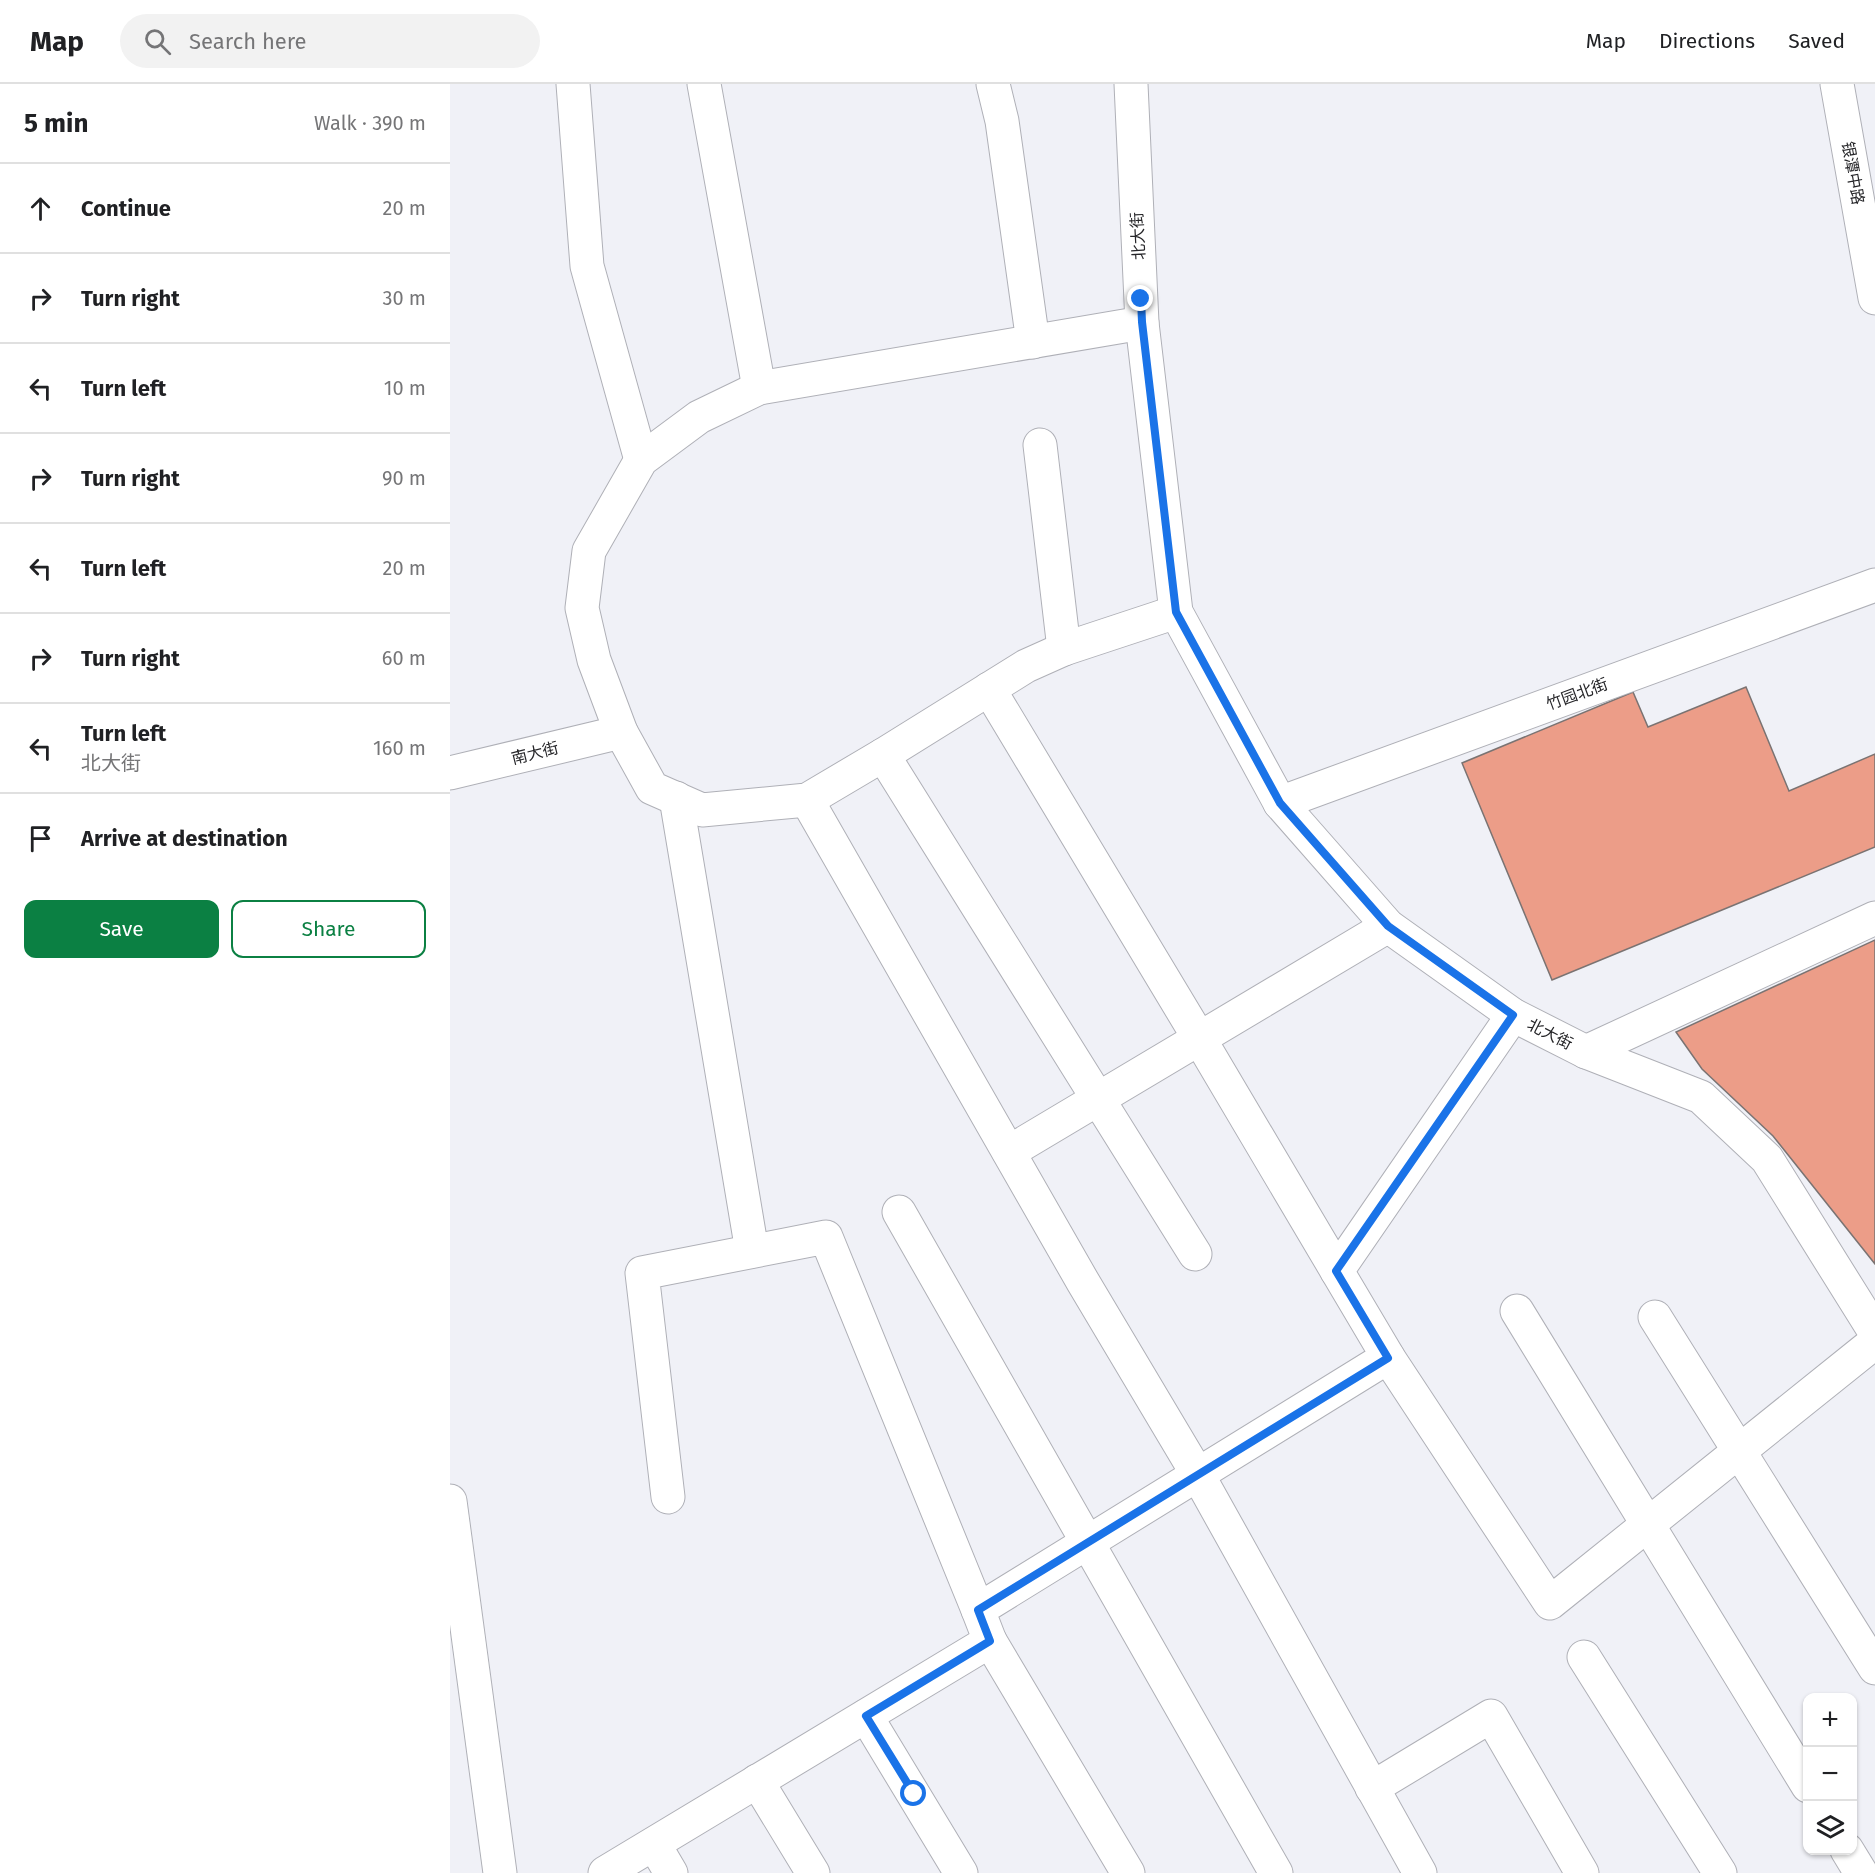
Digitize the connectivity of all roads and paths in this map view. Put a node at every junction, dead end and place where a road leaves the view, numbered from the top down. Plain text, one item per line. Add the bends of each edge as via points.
1 (573, 84) edge
2 (704, 84) edge
3 (993, 84) edge
4 (1131, 84) edge
5 (1837, 84) edge
6 (1875, 298) edge
7 (1142, 322) junction
8 (1033, 342) junction
9 (759, 388) junction
10 (1040, 445) dead end
11 (641, 460) junction
12 (1875, 585) edge
13 (1176, 612) junction
14 (1064, 649) junction
15 (988, 689) junction
16 (621, 732) junction
17 (883, 755) junction
18 (450, 773) edge
19 (676, 798) junction
20 (807, 800) junction
21 (1280, 803) junction
22 (1875, 918) edge
23 (1388, 926) junction
24 (1513, 1015) junction
25 (1199, 1038) junction
26 (1586, 1052) junction
27 (1098, 1099) junction
28 (1009, 1152) junction
29 (899, 1212) dead end
30 (752, 1251) junction
31 (1195, 1254) dead end
32 (1336, 1271) junction
33 (1517, 1311) dead end
34 (1655, 1317) dead end
35 (1875, 1332) edge
36 (1875, 1342) edge
37 (1388, 1358) junction
38 (1739, 1451) junction
39 (1198, 1475) junction
40 (668, 1497) dead end
41 (450, 1501) edge
42 (1647, 1524) junction
43 (1088, 1543) junction
44 (978, 1610) junction
45 (990, 1641) junction
46 (1584, 1657) dead end
47 (1875, 1668) edge
48 (866, 1716) junction
49 (1803, 1778) edge
50 (757, 1781) junction
51 (1372, 1788) junction
52 (654, 1844) junction
53 (1850, 1855) edge
54 (500, 1873) edge
55 (605, 1873) edge
56 (671, 1873) edge
57 (813, 1873) edge
58 (961, 1873) edge
59 (1128, 1873) edge
60 (1276, 1873) edge
61 (1420, 1873) edge
62 (1582, 1873) edge
63 (1720, 1873) edge
64 (1861, 1873) edge

1 - 11 street via 587,266
2 - 9 street
3 - 8 street via 1002,121
4 - 7 street, 北大街
5 - 6 street, 银潭中路
7 - 8 street
7 - 13 street, 北大街
8 - 9 street
9 - 11 street via 699,417
10 - 14 street
11 - 16 street via 589,551 582,608 594,660
12 - 21 street, 竹园北街
13 - 14 street
13 - 21 street, 北大街
14 - 15 street
15 - 17 street
15 - 25 street
16 - 18 street, 南大街
16 - 19 street via 652,788
17 - 20 street
17 - 27 street
19 - 20 street via 702,810
19 - 30 street
20 - 28 street
21 - 23 street, 北大街
22 - 26 street
23 - 24 street, 北大街
23 - 25 street
24 - 26 street, 北大街
24 - 32 street
25 - 27 street
25 - 32 street
26 - 35 street, 北大街 via 1701,1097 1767,1159
27 - 28 street
27 - 31 street
28 - 39 street
29 - 43 street
30 - 40 street via 642,1273
30 - 44 street via 826,1237
32 - 37 street
33 - 42 street
34 - 38 street
36 - 38 street
37 - 39 street
37 - 42 street via 1550,1603
38 - 42 street
38 - 47 street
39 - 43 street
39 - 51 street
41 - 54 street
42 - 49 street
43 - 44 street
43 - 60 street
44 - 45 street
45 - 48 street
45 - 59 street
46 - 63 street
48 - 50 street
48 - 58 street
50 - 52 street
50 - 57 street
51 - 61 street
51 - 62 street via 1491,1716
52 - 55 street
52 - 56 street
53 - 64 street

